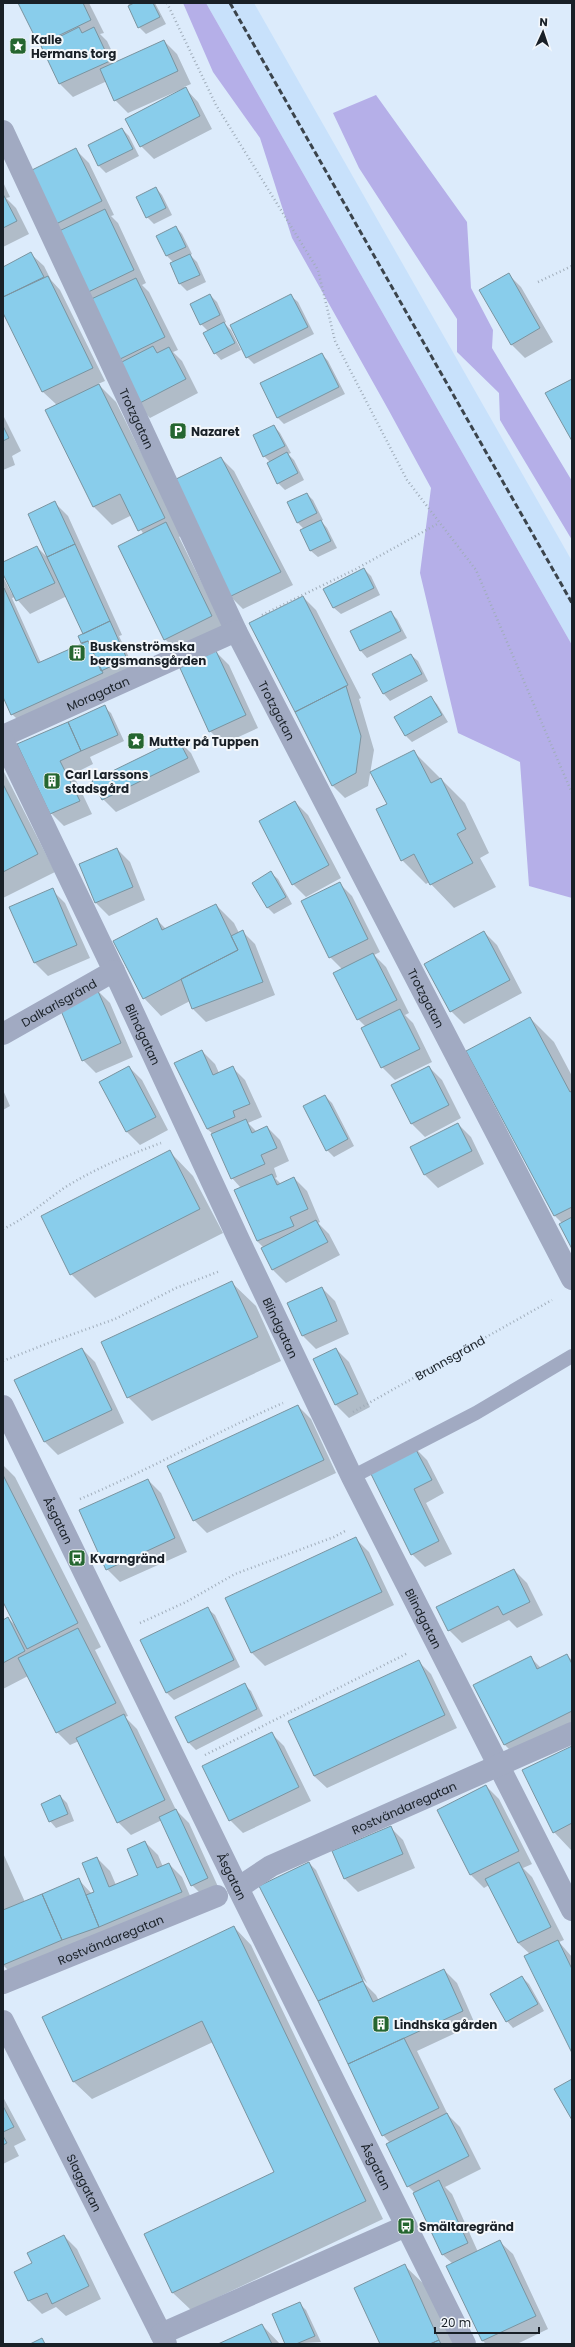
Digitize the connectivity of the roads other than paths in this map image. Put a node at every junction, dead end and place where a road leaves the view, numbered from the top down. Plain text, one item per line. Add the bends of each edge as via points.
1 (3, 131) edge
2 (236, 631) junction
3 (3, 736) edge
4 (3, 740) edge
5 (114, 970) junction
6 (3, 1034) edge
7 (572, 1279) edge
8 (572, 1356) edge
9 (3, 1406) edge
10 (352, 1477) junction
11 (572, 1733) edge
12 (500, 1766) junction
13 (238, 1888) junction
14 (217, 1896) dead end
15 (572, 1910) edge
16 (3, 1984) edge
17 (3, 2021) edge
18 (406, 2226) junction
19 (163, 2339) edge
20 (465, 2344) edge

1 - 2 street, Trotzgatan
2 - 3 street, Moragatan
2 - 7 street, Trotzgatan
4 - 5 street, Blindgatan
5 - 6 street, Dalkarlsgränd
5 - 10 street, Blindgatan
8 - 10 lane via 476,1413
9 - 13 street, Åsgatan
10 - 12 street, Blindgatan
11 - 12 street, Rostvändaregatan
12 - 13 street, Rostvändaregatan via 271,1866
12 - 15 street, Blindgatan
13 - 18 street, Åsgatan
14 - 16 street, Rostvändaregatan
17 - 19 street, Slaggatan
18 - 19 street
18 - 20 street, Åsgatan

